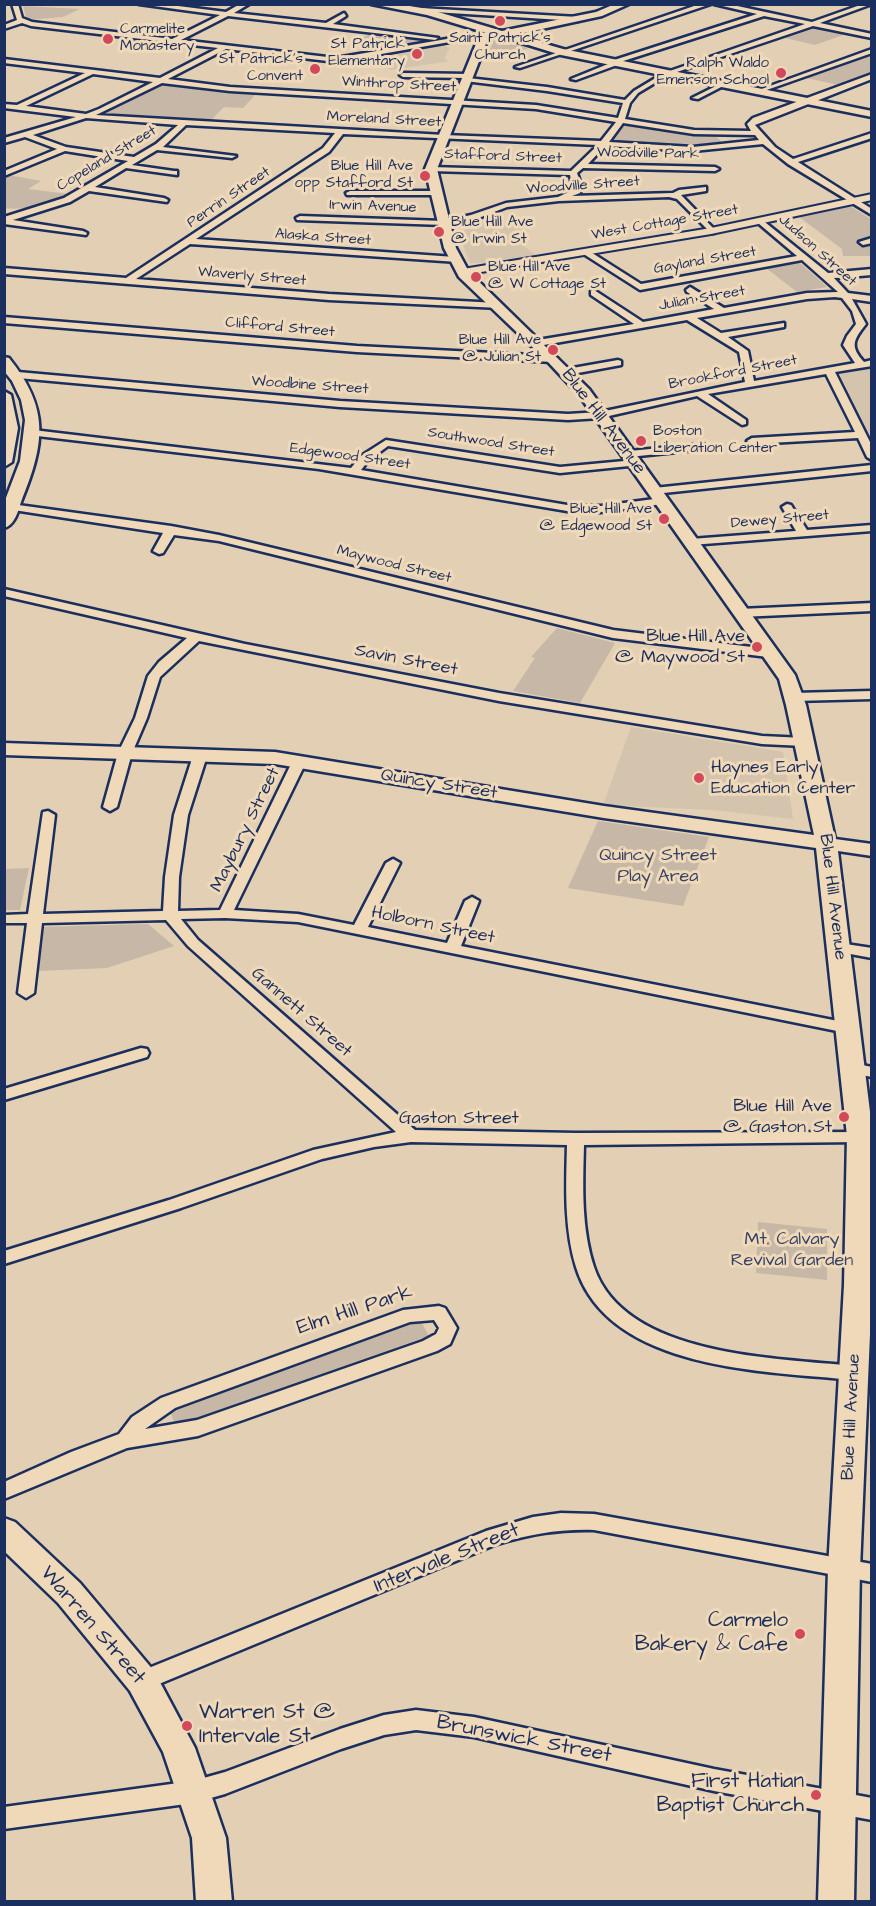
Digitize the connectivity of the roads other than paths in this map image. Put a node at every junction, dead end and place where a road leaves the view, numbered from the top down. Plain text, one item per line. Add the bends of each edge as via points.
1 (15, 4) edge
2 (142, 4) edge
3 (246, 4) edge
4 (375, 4) edge
5 (708, 4) edge
6 (717, 4) edge
7 (769, 4) edge
8 (870, 4) edge
9 (622, 5) edge
10 (418, 7) edge
11 (831, 9) dead end
12 (748, 11) junction
13 (848, 12) junction
14 (228, 14) junction
15 (763, 14) junction
16 (344, 15) dead end
17 (578, 19) junction
18 (21, 21) junction
19 (812, 24) junction
20 (326, 26) junction
21 (4, 27) edge
22 (190, 33) junction
23 (201, 34) dead end
24 (496, 34) junction
25 (872, 36) edge
26 (448, 39) junction
27 (173, 41) junction
28 (225, 47) junction
29 (872, 51) edge
30 (561, 52) junction
31 (4, 61) edge
32 (612, 63) junction
33 (518, 67) dead end
34 (92, 72) junction
35 (666, 74) junction
36 (403, 75) dead end
37 (872, 76) edge
38 (468, 78) junction
39 (159, 80) junction
40 (574, 80) dead end
41 (722, 85) junction
42 (759, 91) junction
43 (429, 93) dead end
44 (696, 98) dead end
45 (424, 100) junction
46 (809, 100) junction
47 (458, 101) junction
48 (627, 102) junction
49 (4, 106) edge
50 (19, 107) junction
51 (4, 111) edge
52 (871, 114) edge
53 (88, 117) junction
54 (621, 120) junction
55 (184, 123) junction
56 (341, 131) junction
57 (755, 133) junction
58 (27, 135) junction
59 (872, 135) edge
60 (444, 136) junction
61 (4, 141) edge
62 (763, 141) junction
63 (601, 143) junction
64 (155, 148) junction
65 (64, 149) junction
66 (232, 156) dead end
67 (137, 160) junction
68 (791, 162) junction
69 (125, 166) junction
70 (580, 166) junction
71 (431, 169) junction
72 (715, 169) dead end
73 (174, 173) dead end
74 (573, 173) junction
75 (4, 174) edge
76 (87, 188) junction
77 (703, 189) dead end
78 (350, 193) dead end
79 (437, 193) junction
80 (676, 195) junction
81 (872, 197) edge
82 (559, 199) junction
83 (164, 200) dead end
84 (855, 202) junction
85 (872, 213) edge
86 (300, 218) dead end
87 (4, 220) edge
88 (761, 221) junction
89 (444, 223) junction
90 (711, 231) junction
91 (83, 233) dead end
92 (189, 241) junction
93 (586, 253) junction
94 (803, 257) junction
95 (459, 266) junction
96 (4, 271) edge
97 (872, 272) edge
98 (827, 276) junction
99 (127, 281) junction
100 (690, 290) dead end
101 (594, 293) dead end
102 (847, 296) junction
103 (872, 298) edge
104 (497, 306) junction
105 (723, 311) junction
106 (689, 317) junction
107 (4, 320) edge
108 (861, 323) junction
109 (872, 324) edge
110 (642, 325) junction
111 (781, 325) dead end
112 (721, 336) junction
113 (538, 343) junction
114 (554, 359) junction
115 (4, 361) edge
116 (618, 363) dead end
117 (867, 364) edge
118 (830, 370) junction
119 (567, 372) junction
120 (18, 375) junction
121 (750, 384) junction
122 (699, 393) junction
123 (4, 395) edge
124 (600, 415) junction
125 (742, 422) dead end
126 (33, 434) junction
127 (861, 435) junction
128 (752, 441) dead end
129 (692, 448) dead end
130 (872, 457) edge
131 (632, 458) junction
132 (4, 462) edge
133 (872, 468) edge
134 (354, 472) junction
135 (658, 496) junction
136 (11, 507) junction
137 (787, 507) dead end
138 (4, 523) edge
139 (872, 528) edge
140 (171, 529) junction
141 (804, 534) junction
142 (691, 542) junction
143 (159, 551) dead end
144 (4, 592) edge
145 (872, 607) edge
146 (740, 613) junction
147 (195, 638) junction
148 (768, 653) junction
149 (872, 695) edge
150 (794, 697) junction
151 (804, 742) junction
152 (4, 749) edge
153 (125, 753) junction
154 (198, 755) junction
155 (299, 762) junction
156 (110, 807) dead end
157 (48, 815) dead end
158 (826, 843) junction
159 (872, 850) edge
160 (393, 863) dead end
161 (472, 901) dead end
162 (225, 914) junction
163 (170, 915) junction
164 (36, 918) junction
165 (4, 919) edge
166 (359, 930) junction
167 (839, 948) junction
168 (452, 949) junction
169 (872, 954) edge
170 (26, 993) dead end
171 (847, 1028) junction
172 (141, 1053) dead end
173 (862, 1070) edge
174 (4, 1095) edge
175 (411, 1136) junction
176 (860, 1136) junction
177 (576, 1139) junction
178 (4, 1258) edge
179 (865, 1286) edge
180 (854, 1373) junction
181 (126, 1440) junction
182 (4, 1491) edge
183 (4, 1531) edge
184 (858, 1571) edge
185 (142, 1681) junction
186 (193, 1792) junction
187 (840, 1804) junction
188 (872, 1809) edge
189 (4, 1818) edge
190 (214, 1902) edge
191 (836, 1902) edge

1 - 18 street
2 - 14 street
3 - 14 street
4 - 10 main road
5 - 30 street
6 - 12 street
7 - 12 street
8 - 13 street
9 - 17 main road
10 - 17 street
10 - 24 main road
11 - 13 street
12 - 15 street
13 - 19 street
14 - 20 street
14 - 22 street
15 - 19 street
15 - 32 street
16 - 20 street
17 - 24 main road
18 - 21 street
18 - 27 street
19 - 25 street
19 - 35 street
20 - 26 street
22 - 23 street
22 - 27 street
24 - 26 street
24 - 30 main road
24 - 38 main road via 483,39
26 - 28 street via 343,60
27 - 28 street
28 - 39 street
29 - 42 street
30 - 32 main road
30 - 33 street
31 - 34 street, Winthrop Street
32 - 35 main road
32 - 40 street
34 - 39 street, Winthrop Street
34 - 50 street
35 - 41 main road
35 - 48 street via 645,85
36 - 38 street
37 - 46 street
38 - 47 main road
38 - 48 street
39 - 45 street, Winthrop Street via 247,91
39 - 53 street
41 - 42 main road
41 - 44 street
42 - 46 main road
43 - 45 street
45 - 47 street, Winthrop Street
46 - 52 main road
46 - 57 street via 756,120 752,124
47 - 54 street, Winthrop Street via 551,108
47 - 60 main road
48 - 54 street
49 - 50 street, Moreland Street
50 - 51 street
50 - 53 street, Moreland Street
53 - 55 street, Moreland Street
53 - 58 street
54 - 57 street, Winthrop Street via 694,132
54 - 63 street
55 - 56 street, Moreland Street
55 - 64 street, Copeland Street
56 - 60 street, Moreland Street
56 - 92 street, Perrin Street via 326,150
57 - 62 street
58 - 61 street
58 - 65 street
59 - 68 street
60 - 63 street, Moreland Street
60 - 71 main road
62 - 63 street, Moreland Street via 693,148
62 - 68 street
63 - 70 street via 597,152
64 - 66 street
64 - 67 street, Copeland Street
65 - 67 street
65 - 75 street
67 - 69 street, Copeland Street
68 - 84 street
69 - 73 street
69 - 76 street, Copeland Street
70 - 72 street, Woodville Park
70 - 74 street
71 - 74 street, Stafford Street
71 - 79 main road, Blue Hill Avenue
74 - 82 street via 577,191
76 - 83 street
76 - 87 street, Copeland Street via 52,206
77 - 80 street, Woodville Street
78 - 79 street
79 - 89 main road, Blue Hill Avenue
80 - 82 street, Woodville Street
80 - 90 street
81 - 84 street, West Cottage Street
82 - 89 street, Woodville Street via 506,205
84 - 85 street
84 - 88 street, West Cottage Street
86 - 89 street, Irwin Avenue
87 - 91 street
88 - 90 street, West Cottage Street
88 - 94 street, Judson Street
89 - 95 main road, Blue Hill Avenue
90 - 93 street, West Cottage Street
92 - 95 street, Alaska Street
92 - 99 street, Perrin Street
93 - 94 street, Gayland Street via 640,287
93 - 95 street, West Cottage Street
94 - 98 street, Judson Street
95 - 104 main road, Blue Hill Avenue
96 - 99 street, Waverly Street
97 - 98 street
98 - 102 street, Judson Street
99 - 104 street, Waverly Street
100 - 105 street
101 - 110 street
102 - 103 street, Julian Street
102 - 105 street, Julian Street via 807,296
102 - 108 street, Judson Street
104 - 113 main road, Blue Hill Avenue
105 - 106 street, Julian Street
106 - 110 street, Julian Street
106 - 112 street
107 - 114 street, Clifford Street via 357,349
108 - 109 street
108 - 117 street via 847,343 850,353
110 - 113 street, Julian Street
111 - 112 street
112 - 121 street via 743,351
113 - 114 main road, Blue Hill Avenue
114 - 119 main road, Blue Hill Avenue
115 - 120 main road
116 - 119 street
117 - 118 street, Brookford Street
118 - 121 street, Brookford Street
118 - 127 street
119 - 124 main road, Blue Hill Avenue
120 - 124 street, Woodbine Street via 340,404 568,417
120 - 126 main road via 30,401
121 - 122 street, Brookford Street
122 - 124 street, Brookford Street
122 - 125 street
123 - 132 main road via 10,432
124 - 131 main road, Blue Hill Avenue
126 - 134 street, Edgewood Street
126 - 136 main road via 30,457
127 - 128 street
127 - 130 street
129 - 131 street
131 - 134 street, Southwood Street via 560,470 386,443
131 - 135 main road, Blue Hill Avenue
133 - 135 street, Edgewood Street
134 - 135 street, Edgewood Street via 573,509 601,509
135 - 142 main road, Blue Hill Avenue
136 - 138 main road
136 - 140 street, Maywood Street
137 - 141 street
139 - 141 street, Dewey Street
140 - 143 street
140 - 148 street, Maywood Street via 613,634
141 - 142 street, Dewey Street
142 - 146 main road, Blue Hill Avenue
144 - 147 street, Savin Street
145 - 146 street
146 - 148 main road, Blue Hill Avenue
147 - 151 street, Savin Street via 499,697 762,740
147 - 153 street via 154,676
148 - 150 main road, Blue Hill Avenue via 788,679
149 - 150 street
150 - 151 main road, Blue Hill Avenue
151 - 158 main road, Blue Hill Avenue
152 - 153 main road, Quincy Street
153 - 154 main road, Quincy Street
153 - 156 street
154 - 155 main road, Quincy Street
154 - 163 street via 182,815
155 - 158 main road, Quincy Street via 604,812
155 - 162 street, Maybury Street
157 - 164 street
158 - 159 main road, Quincy Street
158 - 167 main road, Blue Hill Avenue
160 - 166 street
161 - 168 street
162 - 163 street, Holborn Street
162 - 166 street, Holborn Street via 298,918
163 - 164 street, Holborn Street
163 - 175 street, Gannett Street via 193,943
164 - 165 street, Holborn Street
164 - 170 street
166 - 168 street, Holborn Street
167 - 169 street
167 - 171 main road, Blue Hill Avenue
168 - 171 street, Holborn Street
171 - 173 main road, Blue Hill Avenue
172 - 174 street
173 - 176 main road, Blue Hill Avenue
175 - 177 street, Gaston Street
175 - 178 street, Gaston Street via 319,1154
176 - 177 street, Gaston Street
176 - 179 main road, Blue Hill Avenue
177 - 180 street via 575,1188 586,1268 592,1284 628,1325 661,1342 707,1356
179 - 180 main road, Blue Hill Avenue
180 - 184 main road, Blue Hill Avenue
181 - 181 street, Elm Hill Park via 198,1428 268,1405 430,1346 443,1339 448,1328 439,1312 409,1315 168,1402 133,1427
181 - 182 street, Elm Hill Park
183 - 185 main road, Warren Street via 69,1593
184 - 185 street, Intervale Street via 594,1522 533,1525 493,1537
184 - 187 main road, Blue Hill Avenue
185 - 186 main road, Warren Street via 178,1748
186 - 187 street, Brunswick Street via 340,1739 416,1720 474,1727
186 - 189 street, Brunswick Street
186 - 190 main road, Warren Street via 209,1838
187 - 188 street, Brunswick Street
187 - 191 main road, Blue Hill Avenue

